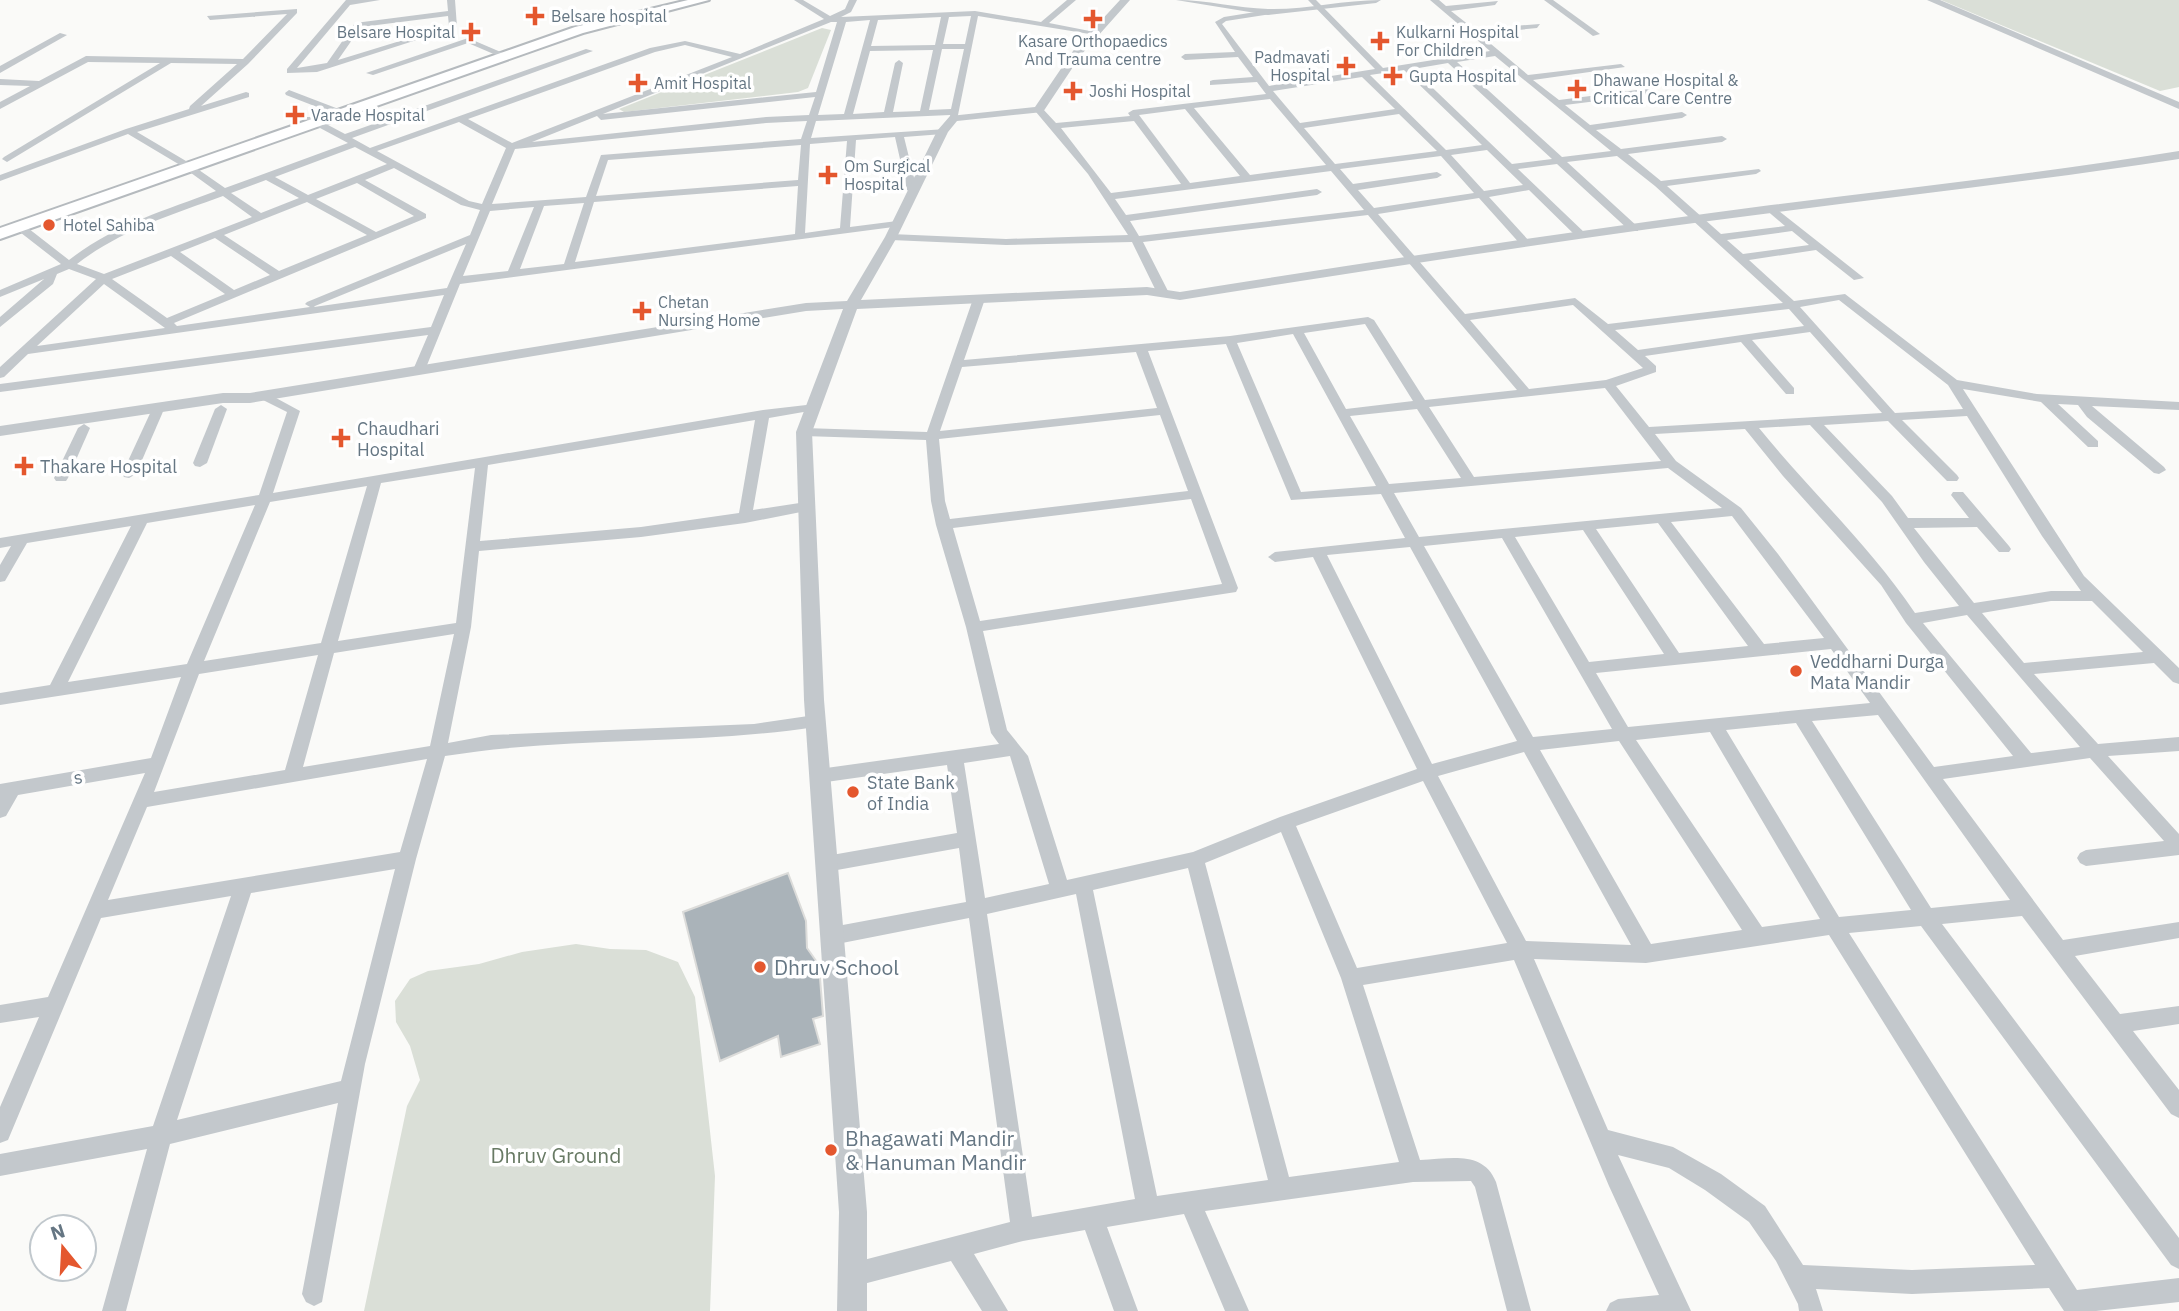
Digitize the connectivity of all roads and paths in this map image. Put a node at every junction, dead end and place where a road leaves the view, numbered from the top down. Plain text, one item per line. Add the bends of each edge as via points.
1 (376, 0) edge
2 (684, 0) edge
3 (703, 0) edge
4 (798, 0) edge
5 (853, 0) edge
6 (1072, 0) edge
7 (1125, 0) edge
8 (1181, 0) edge
9 (1372, 0) edge
10 (1434, 0) edge
11 (1548, 0) edge
12 (451, 1) edge
13 (1934, 1) edge
14 (349, 2) edge
15 (1315, 3) edge
16 (438, 4) dead end
17 (1495, 4) dead end
18 (1445, 9) junction
19 (1268, 12) junction
20 (452, 13) junction
21 (975, 13) junction
22 (945, 15) junction
23 (210, 18) dead end
24 (875, 18) junction
25 (837, 20) junction
26 (1043, 24) junction
27 (1537, 26) dead end
28 (446, 29) junction
29 (1472, 32) junction
30 (1096, 33) junction
31 (1596, 34) dead end
32 (64, 35) dead end
33 (468, 40) junction
34 (938, 47) junction
35 (969, 47) junction
36 (867, 49) junction
37 (589, 51) dead end
38 (1496, 53) junction
39 (503, 54) junction
40 (1239, 54) junction
41 (742, 57) junction
42 (1185, 57) dead end
43 (168, 61) junction
44 (1450, 61) junction
45 (245, 62) junction
46 (899, 63) dead end
47 (330, 65) junction
48 (1621, 67) dead end
49 (1406, 68) junction
50 (0, 70) edge
51 (370, 72) dead end
52 (1382, 72) junction
53 (1364, 74) junction
54 (1526, 78) junction
55 (1258, 79) junction
56 (0, 82) edge
57 (1213, 83) dead end
58 (41, 84) junction
59 (1653, 91) dead end
60 (1269, 92) junction
61 (289, 93) dead end
62 (820, 94) junction
63 (246, 95) dead end
64 (1557, 103) junction
65 (2179, 103) edge
66 (0, 106) edge
67 (1187, 106) junction
68 (333, 110) junction
69 (1039, 110) junction
70 (1401, 111) junction
71 (188, 113) junction
72 (924, 113) junction
73 (888, 115) junction
74 (955, 115) junction
75 (1682, 115) dead end
76 (848, 117) junction
77 (1136, 118) junction
78 (461, 119) junction
79 (581, 119) junction
80 (813, 119) junction
81 (313, 120) junction
82 (1055, 126) junction
83 (1297, 126) junction
84 (1588, 128) junction
85 (129, 131) junction
86 (943, 131) junction
87 (899, 134) junction
88 (852, 137) junction
89 (344, 138) junction
90 (806, 139) junction
91 (1722, 139) dead end
92 (355, 144) junction
93 (511, 147) junction
94 (1489, 147) junction
95 (369, 151) junction
96 (1443, 152) junction
97 (1620, 153) junction
98 (2179, 155) edge
99 (4, 159) edge
100 (53, 161) junction
101 (1561, 161) junction
102 (185, 165) junction
103 (394, 165) junction
104 (1332, 167) junction
105 (1510, 167) junction
106 (1756, 171) dead end
107 (1437, 175) dead end
108 (266, 176) junction
109 (0, 178) edge
110 (1247, 178) junction
111 (357, 179) junction
112 (803, 183) junction
113 (1659, 184) junction
114 (1187, 186) junction
115 (1531, 187) junction
116 (1349, 188) junction
117 (912, 190) junction
118 (223, 192) junction
119 (1317, 192) dead end
120 (1481, 194) junction
121 (1106, 197) junction
122 (307, 199) junction
123 (589, 201) junction
124 (540, 204) junction
125 (484, 208) junction
126 (1770, 209) junction
127 (1370, 212) junction
128 (259, 217) junction
129 (1122, 219) junction
130 (1698, 221) junction
131 (897, 224) junction
132 (0, 226) edge
133 (20, 226) junction
134 (1794, 228) junction
135 (1634, 229) junction
136 (845, 230) junction
137 (0, 234) edge
138 (216, 234) junction
139 (800, 235) junction
140 (376, 236) junction
141 (1582, 236) junction
142 (473, 237) junction
143 (891, 237) junction
144 (1135, 238) junction
145 (1718, 239) junction
146 (1526, 244) junction
147 (1818, 247) junction
148 (172, 251) junction
149 (1740, 258) junction
150 (1412, 259) junction
151 (69, 265) junction
152 (569, 265) junction
153 (52, 272) junction
154 (513, 273) junction
155 (279, 276) junction
156 (104, 278) junction
157 (1858, 278) dead end
158 (452, 286) junction
159 (0, 293) edge
160 (1163, 293) junction
161 (234, 295) junction
162 (979, 299) junction
163 (852, 304) junction
164 (1792, 305) junction
165 (290, 313) junction
166 (1463, 318) junction
167 (0, 323) edge
168 (170, 326) junction
169 (1606, 328) junction
170 (1812, 328) junction
171 (435, 330) junction
172 (1297, 331) junction
173 (1744, 338) junction
174 (1230, 340) junction
175 (1141, 349) junction
176 (24, 351) junction
177 (1635, 354) junction
178 (957, 364) junction
179 (419, 370) junction
180 (0, 373) edge
181 (1953, 383) junction
182 (1608, 384) junction
183 (0, 388) edge
184 (1790, 391) dead end
185 (1526, 393) junction
186 (257, 397) junction
187 (2044, 398) junction
188 (2082, 402) junction
189 (1421, 404) junction
190 (2179, 406) edge
191 (811, 407) junction
192 (221, 409) junction
193 (1164, 411) junction
194 (1972, 412) junction
195 (157, 413) junction
196 (1342, 413) junction
197 (763, 414) junction
198 (1891, 416) junction
199 (1813, 421) junction
200 (1749, 425) junction
201 (84, 428) junction
202 (0, 431) edge
203 (1645, 431) junction
204 (804, 432) junction
205 (933, 436) junction
206 (0, 442) edge
207 (2093, 444) dead end
208 (200, 463) dead end
209 (482, 463) junction
210 (1671, 464) junction
211 (2159, 470) dead end
212 (129, 474) dead end
213 (61, 478) dead end
214 (1952, 478) dead end
215 (375, 482) junction
216 (1470, 482) junction
217 (1384, 489) junction
218 (1197, 494) junction
219 (1958, 495) dead end
220 (264, 500) junction
221 (806, 507) junction
222 (1736, 511) junction
223 (745, 518) junction
224 (1662, 519) junction
225 (141, 520) junction
226 (1980, 522) junction
227 (1904, 523) junction
228 (943, 524) junction
229 (1587, 526) junction
230 (1506, 533) junction
231 (22, 540) junction
232 (1413, 542) junction
233 (0, 543) edge
234 (472, 548) junction
235 (2004, 548) dead end
236 (1318, 551) junction
237 (1275, 557) dead end
238 (0, 577) edge
239 (2095, 596) junction
240 (1971, 610) junction
241 (1912, 619) junction
242 (463, 627) junction
243 (974, 627) junction
244 (1835, 643) junction
245 (326, 650) junction
246 (1759, 651) junction
247 (2158, 657) junction
248 (1676, 660) junction
249 (1585, 668) junction
250 (2020, 669) junction
251 (193, 670) junction
252 (2179, 678) edge
253 (56, 690) junction
254 (0, 699) edge
255 (1882, 708) junction
256 (1801, 717) junction
257 (815, 720) junction
258 (1715, 726) junction
259 (1624, 735) junction
260 (1530, 744) junction
261 (2179, 744) edge
262 (1014, 748) junction
263 (438, 750) junction
264 (2095, 751) junction
265 (955, 758) junction
266 (2027, 761) junction
267 (157, 764) junction
268 (1427, 772) junction
269 (292, 774) junction
270 (1930, 774) junction
271 (820, 776) junction
272 (6, 790) edge
273 (141, 801) junction
274 (0, 811) edge
275 (1286, 822) junction
276 (966, 839) junction
277 (2179, 846) edge
278 (2086, 858) dead end
279 (407, 859) junction
280 (1195, 859) junction
281 (826, 864) junction
282 (1083, 884) junction
283 (244, 885) junction
284 (1060, 890) junction
285 (2026, 906) junction
286 (978, 908) junction
287 (94, 911) junction
288 (1926, 917) junction
289 (1833, 926) junction
290 (2179, 930) edge
291 (832, 936) junction
292 (1757, 936) junction
293 (1520, 950) junction
294 (2059, 950) junction
295 (1646, 954) junction
296 (1351, 978) junction
297 (54, 1005) junction
298 (0, 1014) edge
299 (2179, 1015) edge
300 (2116, 1024) junction
301 (351, 1089) junction
302 (2179, 1107) edge
303 (0, 1132) edge
304 (161, 1135) junction
305 (1600, 1139) junction
306 (0, 1165) edge
307 (1413, 1171) junction
308 (1281, 1188) junction
309 (1190, 1202) junction
310 (1148, 1208) junction
311 (1092, 1218) junction
312 (1023, 1230) junction
313 (956, 1248) junction
314 (2179, 1256) edge
315 (852, 1275) junction
316 (1796, 1276) junction
317 (2054, 1276) junction
318 (2179, 1290) edge
319 (314, 1294) dead end
320 (2074, 1307) edge
321 (1678, 1308) edge
322 (114, 1311) edge
323 (852, 1311) edge
324 (996, 1311) edge
325 (1126, 1311) edge
326 (1237, 1311) edge
327 (1519, 1311) edge
328 (1618, 1311) edge
329 (1811, 1311) edge

1 - 14 street
2 - 39 main road via 596,21
3 - 39 main road via 602,23
4 - 25 street
5 - 25 street
6 - 26 street
7 - 30 street
8 - 19 street
9 - 15 street
10 - 18 street
11 - 31 street
12 - 16 street
12 - 20 street
13 - 65 street
14 - 47 street via 290,71
15 - 19 street
15 - 52 street
17 - 18 street
18 - 29 street
19 - 40 street via 1219,21
20 - 28 street via 453,27
20 - 47 street via 358,26
21 - 22 street
21 - 26 street
21 - 35 street
22 - 24 street
22 - 34 street
23 - 45 street via 294,11
24 - 25 street
24 - 36 street
25 - 41 street
25 - 62 street
26 - 30 street
27 - 29 street
28 - 33 street
28 - 47 street
29 - 38 street
30 - 69 street via 1077,52
32 - 50 street
33 - 39 street
33 - 51 street
34 - 35 street
34 - 36 street
34 - 72 street
35 - 74 street
36 - 76 street
37 - 89 street
38 - 44 street
38 - 54 street
39 - 68 main road
39 - 81 main road
40 - 42 street
40 - 55 street
41 - 78 street via 685,43 653,50
41 - 79 street
43 - 45 street
43 - 58 street via 86,59
43 - 99 street
44 - 49 street
44 - 101 street
45 - 71 street
46 - 73 street
48 - 54 street
49 - 52 street
49 - 94 street
52 - 53 street
53 - 60 street
53 - 70 street
54 - 64 street
55 - 57 street
55 - 60 street
56 - 58 street
58 - 66 street
59 - 64 street
60 - 67 street
60 - 83 street
61 - 68 street
62 - 79 street
62 - 80 street
63 - 71 street
64 - 84 street
67 - 77 street via 1133,113
67 - 110 street
68 - 81 main road
69 - 74 street
69 - 82 street
70 - 83 street
70 - 96 street
71 - 85 street
72 - 73 street
72 - 74 street
73 - 76 street
74 - 86 street
75 - 84 street
76 - 80 street
77 - 82 street
77 - 114 street
78 - 93 street
78 - 95 street
79 - 93 street
80 - 90 street
80 - 93 street
81 - 89 street
81 - 102 main road
82 - 121 street
83 - 104 street
84 - 97 street
85 - 100 street
85 - 102 street
86 - 87 street
86 - 117 street
87 - 88 street
87 - 117 street
88 - 90 street
88 - 136 street
89 - 92 street
90 - 112 street
90 - 123 street via 604,157
91 - 97 street
92 - 95 street
92 - 108 street
93 - 125 street
94 - 96 street
94 - 105 street
95 - 103 street
96 - 104 street
96 - 120 street
97 - 101 street
97 - 113 street
98 - 126 street
99 - 100 street
100 - 109 street
101 - 105 street
101 - 135 street
102 - 118 street
102 - 132 main road
102 - 133 main road
103 - 111 street
103 - 125 street
104 - 110 street
104 - 116 street
105 - 115 street
106 - 113 street
107 - 116 street
108 - 118 street
108 - 122 street
110 - 114 street
111 - 122 street
111 - 140 street via 422,216
112 - 123 street
112 - 139 street
113 - 130 street
114 - 121 street
115 - 120 street
115 - 141 street
116 - 127 street
117 - 131 street
118 - 128 street
118 - 151 street via 99,242
119 - 129 street
120 - 127 street
120 - 146 street
121 - 129 street
122 - 128 street
122 - 140 street
123 - 124 street
123 - 152 street
124 - 125 street
124 - 154 street
125 - 142 street
126 - 130 street
126 - 134 street
127 - 144 street
127 - 150 street
128 - 138 street
129 - 144 street
130 - 135 street
130 - 145 street
131 - 136 street
131 - 143 street
133 - 137 main road
133 - 151 street
134 - 145 street
134 - 147 street
135 - 141 street
136 - 139 street
138 - 148 street
138 - 155 street
139 - 152 street
140 - 155 street
141 - 146 street
142 - 158 street
142 - 165 street
143 - 144 street via 1006,242
143 - 163 street
144 - 160 street
145 - 149 street
146 - 150 street
147 - 149 street
147 - 157 street
148 - 156 street
148 - 161 street
149 - 164 street
150 - 160 street via 1180,296
150 - 166 street
151 - 153 street
151 - 156 street
152 - 154 street
153 - 159 street
153 - 167 street via 49,282
154 - 158 street
155 - 161 street
156 - 168 street
156 - 176 street
158 - 165 street
158 - 171 street
160 - 162 street
161 - 168 street
162 - 163 street
162 - 178 street
163 - 179 street via 794,309
163 - 191 street
164 - 169 street
164 - 170 street
164 - 181 street via 1841,296
165 - 168 street
166 - 169 street via 1575,301
166 - 185 street
168 - 176 street
169 - 177 street
170 - 173 street
170 - 198 street
171 - 179 street
171 - 183 street
172 - 174 street
172 - 189 street via 1368,320
172 - 196 street
173 - 177 street
173 - 184 street
174 - 175 street
174 - 217 street via 1296,497
175 - 178 street
175 - 193 street
176 - 180 street
177 - 182 street via 1652,369
178 - 205 street
179 - 186 street
181 - 187 street
181 - 194 street
182 - 185 street
182 - 203 street
185 - 189 street
186 - 192 street
186 - 195 street via 223,398
186 - 220 street via 294,411
187 - 188 street
187 - 207 street
188 - 190 street
188 - 211 street
189 - 196 street
189 - 216 street
191 - 197 street
191 - 204 street
192 - 195 street
192 - 208 street
193 - 205 street
193 - 218 street
194 - 198 street
194 - 239 street via 2046,533
195 - 201 street
195 - 202 street
195 - 212 street
196 - 217 street
197 - 209 street
197 - 223 street
198 - 199 street
198 - 214 street
199 - 200 street
199 - 227 street
200 - 203 street
200 - 241 street via 1886,581
201 - 206 street
201 - 213 street
203 - 210 street
204 - 205 street
204 - 221 street
205 - 228 street
209 - 215 street
209 - 234 street
210 - 216 street
210 - 222 street
215 - 220 street
215 - 245 street
216 - 217 street
217 - 232 street
218 - 228 street
218 - 243 street via 1231,588
219 - 226 street
220 - 225 street
220 - 251 street
221 - 223 street
221 - 257 street
222 - 224 street
222 - 244 street
223 - 234 street
224 - 229 street
224 - 246 street
225 - 231 street
225 - 253 street
226 - 227 street
226 - 235 street
227 - 240 street
228 - 243 street
229 - 230 street
229 - 248 street
230 - 232 street
230 - 249 street
231 - 233 street
231 - 238 street
232 - 236 street
232 - 260 street
234 - 242 street
236 - 237 street
236 - 268 street
239 - 240 street via 2051,596
239 - 247 street
240 - 241 street
240 - 250 street
241 - 266 street
242 - 245 street
242 - 263 street
243 - 262 street via 999,733
244 - 246 street
244 - 255 street
245 - 251 street
245 - 269 street
246 - 248 street
247 - 250 street
247 - 252 street
248 - 249 street
249 - 259 street
250 - 264 street
251 - 253 street
251 - 267 street
253 - 254 street
255 - 256 street
255 - 270 street
256 - 258 street
256 - 288 street
257 - 263 street via 754,730 491,742
257 - 271 street
258 - 259 street
258 - 289 street
259 - 260 street
259 - 292 street
260 - 268 street
260 - 295 street
261 - 264 street
262 - 265 street
262 - 284 street via 1020,755
263 - 269 street
263 - 279 street
264 - 266 street
264 - 277 street
265 - 271 street
265 - 276 street
266 - 270 street
267 - 272 street, s
267 - 273 street
268 - 275 street
268 - 293 street
269 - 273 street
270 - 285 street
271 - 281 street
272 - 274 street
273 - 287 street
275 - 280 street
275 - 296 street
276 - 281 street
276 - 286 street
277 - 278 street
279 - 283 street
279 - 301 street
280 - 282 street
280 - 308 street
281 - 291 street
282 - 284 street
282 - 310 street
283 - 287 street
283 - 304 street
284 - 286 street
285 - 288 street
285 - 294 street
286 - 291 street
286 - 312 street
287 - 297 street
288 - 289 street
288 - 314 street
289 - 292 street
289 - 317 street
290 - 294 street
291 - 315 street via 853,1212
292 - 295 street
293 - 295 street
293 - 296 street
293 - 305 street
294 - 300 street
296 - 307 street
297 - 298 street
297 - 303 street
299 - 300 street
300 - 302 street
301 - 304 street
301 - 319 street
304 - 306 street
304 - 322 street
305 - 316 street via 1673,1158 1713,1182 1757,1214
305 - 321 street
307 - 308 street
307 - 327 street via 1479,1173
308 - 309 street
309 - 310 street
309 - 326 street
310 - 311 street
311 - 312 street
311 - 325 street
312 - 313 street
313 - 315 street
313 - 324 street
315 - 323 street
316 - 317 street via 1912,1282
316 - 329 street
317 - 320 street
318 - 320 street
321 - 328 street

